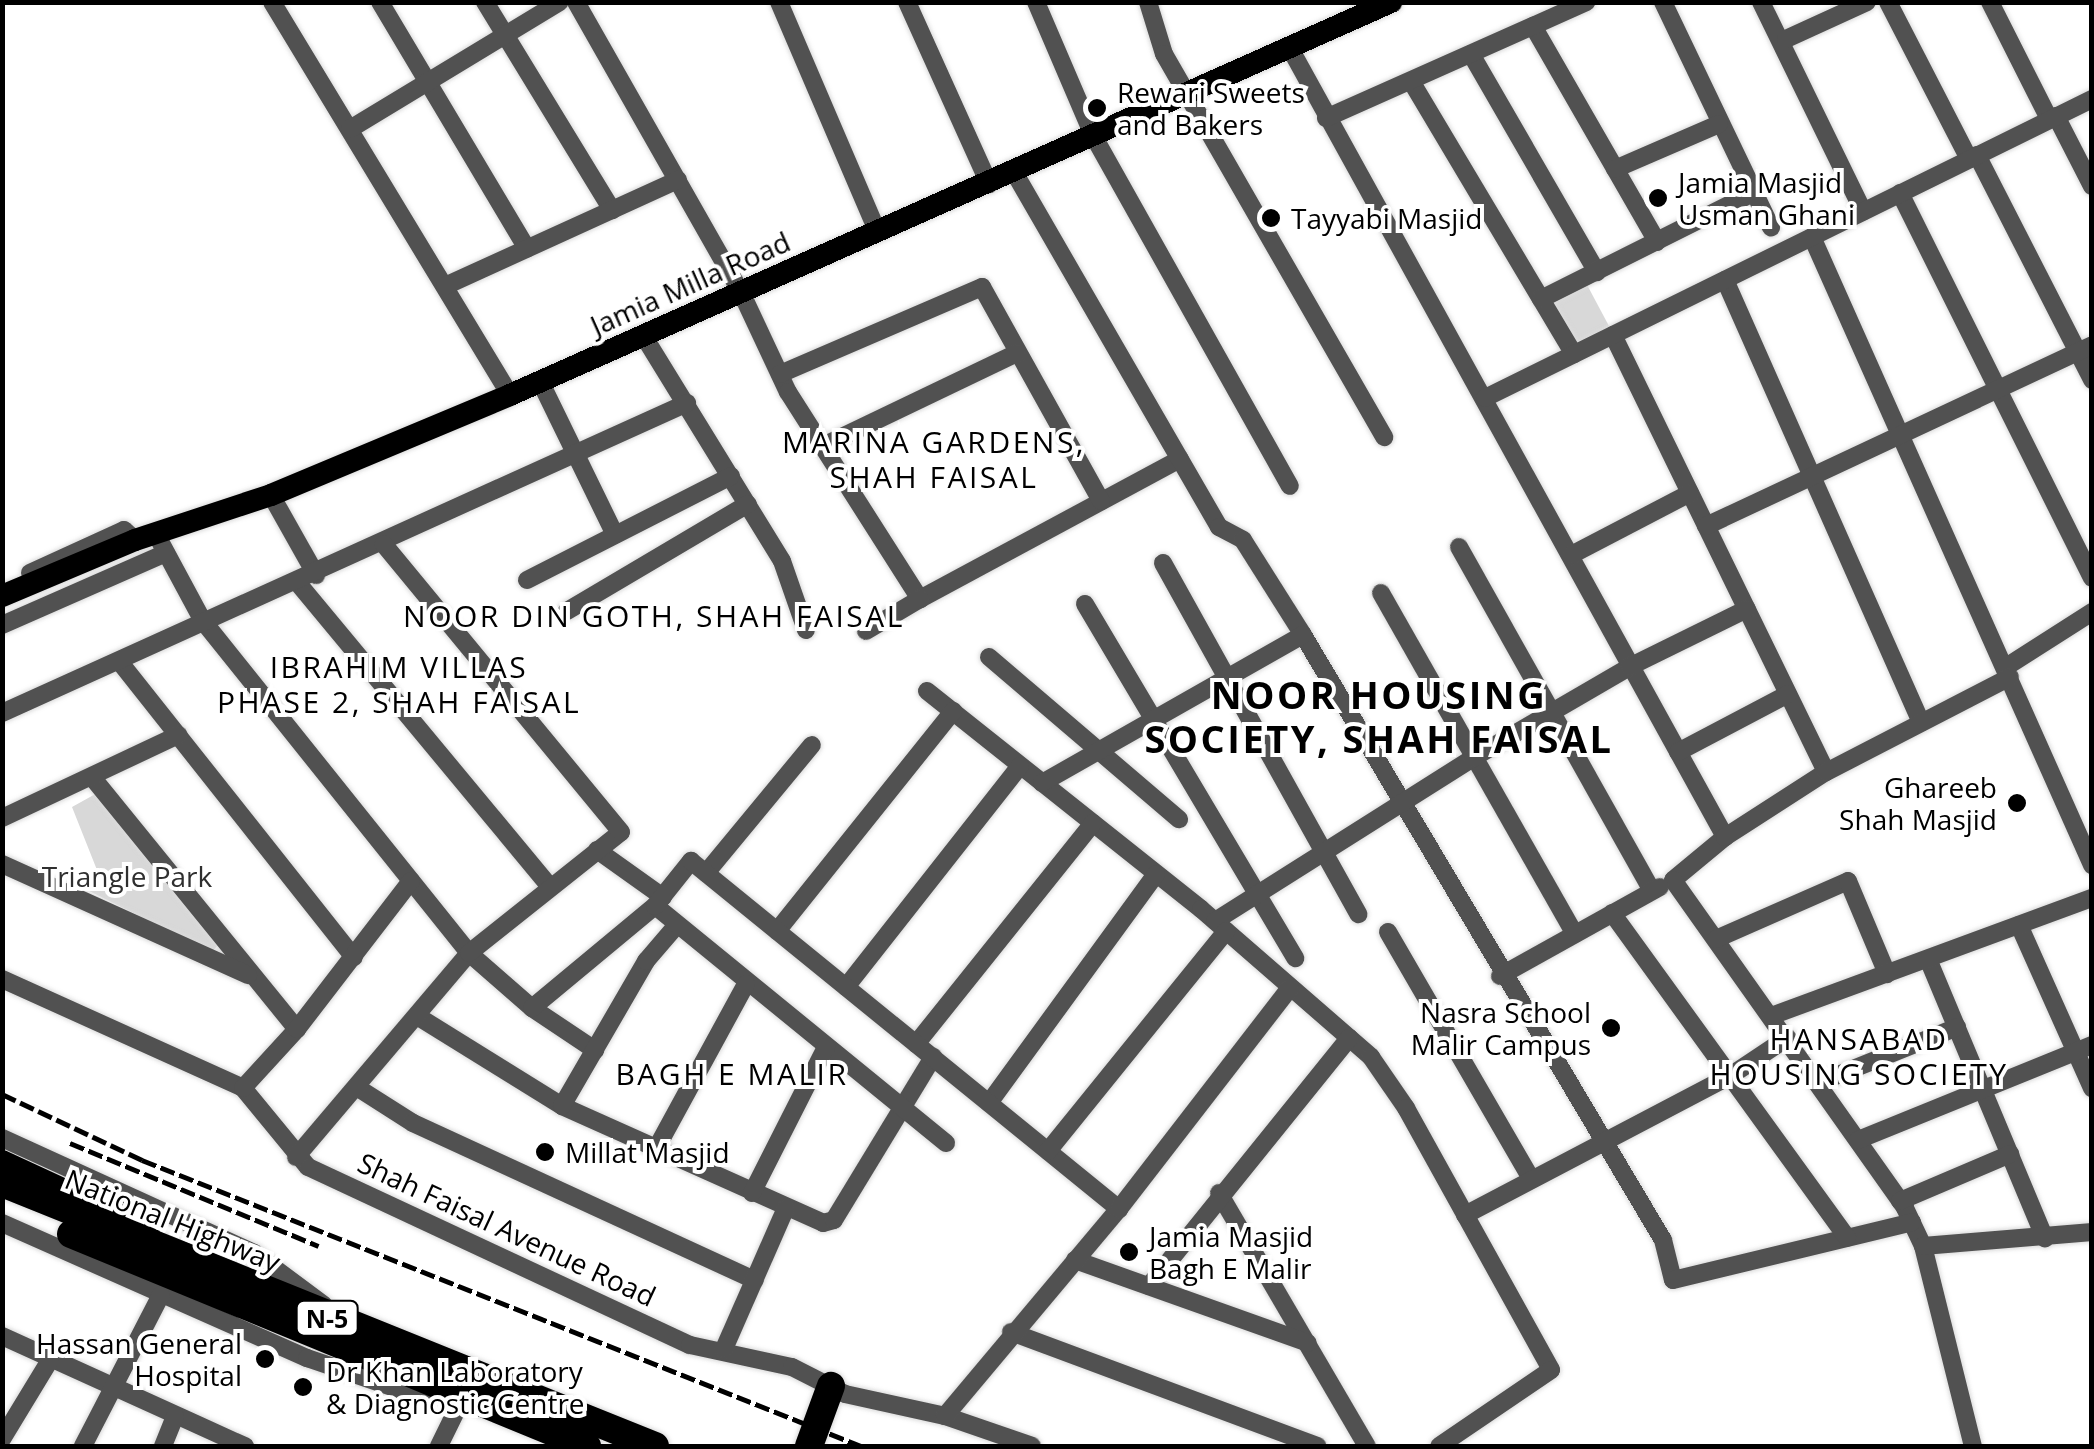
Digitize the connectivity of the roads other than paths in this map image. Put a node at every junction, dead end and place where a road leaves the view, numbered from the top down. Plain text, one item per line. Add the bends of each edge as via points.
1 (272, 2) edge
2 (380, 2) edge
3 (486, 2) edge
4 (560, 2) edge
5 (576, 2) edge
6 (778, 2) edge
7 (907, 2) edge
8 (1036, 2) edge
9 (1148, 2) edge
10 (1392, 2) edge
11 (1586, 2) edge
12 (1662, 2) edge
13 (1764, 2) edge
14 (1867, 2) edge
15 (1888, 2) edge
16 (1990, 2) edge
17 (1532, 26) junction
18 (505, 34) junction
19 (1786, 39) junction
20 (1290, 50) junction
21 (1471, 54) junction
22 (1410, 80) junction
23 (429, 82) junction
24 (1186, 96) junction
25 (2092, 98) edge
26 (1326, 118) junction
27 (2053, 118) junction
28 (1719, 124) junction
29 (350, 129) junction
30 (1094, 137) junction
31 (1973, 157) junction
32 (1615, 168) junction
33 (1014, 172) junction
34 (678, 180) junction
35 (988, 184) junction
36 (2092, 186) edge
37 (1753, 193) junction
38 (1900, 193) junction
39 (612, 210) junction
40 (1867, 210) junction
41 (1772, 227) dead end
42 (878, 233) junction
43 (1812, 237) junction
44 (1657, 242) junction
45 (528, 249) junction
46 (1598, 272) junction
47 (1725, 280) junction
48 (445, 286) junction
49 (742, 294) junction
50 (1541, 299) junction
51 (643, 335) junction
52 (1613, 335) junction
53 (2084, 348) edge
54 (1018, 354) junction
55 (1574, 354) junction
56 (780, 374) junction
57 (2092, 380) edge
58 (540, 381) junction
59 (1999, 390) junction
60 (510, 395) junction
61 (1485, 398) junction
62 (687, 402) junction
63 (1903, 434) junction
64 (1384, 437) dead end
65 (823, 446) junction
66 (575, 456) junction
67 (1180, 460) junction
68 (1814, 474) junction
69 (731, 476) junction
70 (1290, 486) dead end
71 (1690, 493) junction
72 (271, 495) junction
73 (1101, 501) junction
74 (748, 504) junction
75 (1706, 526) junction
76 (615, 535) junction
77 (150, 540) junction
78 (384, 544) junction
79 (1459, 547) dead end
80 (1571, 556) junction
81 (1163, 563) dead end
82 (316, 574) junction
83 (2092, 578) edge
84 (526, 580) dead end
85 (297, 582) junction
86 (2, 586) edge
87 (1381, 593) dead end
88 (2, 596) edge
89 (920, 599) junction
90 (1085, 604) dead end
91 (1747, 609) junction
92 (568, 611) dead end
93 (2092, 612) edge
94 (203, 621) junction
95 (2, 625) edge
96 (806, 630) dead end
97 (866, 631) dead end
98 (1303, 635) junction
99 (988, 657) dead end
100 (118, 661) junction
101 (1631, 666) junction
102 (2008, 672) junction
103 (1226, 678) junction
104 (927, 690) dead end
105 (1788, 694) junction
106 (953, 711) junction
107 (1549, 713) junction
108 (2, 714) edge
109 (1152, 720) junction
110 (1921, 723) junction
111 (178, 735) junction
112 (812, 745) dead end
113 (1100, 750) junction
114 (1678, 752) junction
115 (1473, 758) junction
116 (1020, 766) junction
117 (1826, 772) junction
118 (92, 777) junction
119 (1042, 783) junction
120 (1401, 804) junction
121 (2, 818) edge
122 (1178, 819) dead end
123 (1092, 824) junction
124 (1725, 838) junction
125 (597, 850) junction
126 (1324, 854) junction
127 (2, 864) edge
128 (2092, 865) edge
129 (706, 873) junction
130 (1156, 874) junction
131 (1673, 880) junction
132 (411, 881) junction
133 (549, 885) junction
134 (1652, 891) junction
135 (1258, 894) junction
136 (2092, 898) edge
137 (659, 902) junction
138 (1612, 913) junction
139 (1358, 914) dead end
140 (2019, 925) junction
141 (676, 926) junction
142 (1220, 926) junction
143 (777, 931) junction
144 (1388, 932) dead end
145 (1575, 934) junction
146 (1716, 939) junction
147 (469, 953) junction
148 (354, 957) junction
149 (1295, 958) dead end
150 (1928, 958) junction
151 (1887, 974) junction
152 (1500, 976) junction
153 (253, 978) junction
154 (2, 979) edge
155 (746, 984) junction
156 (846, 987) junction
157 (1290, 988) junction
158 (532, 1008) junction
159 (417, 1016) junction
160 (1771, 1016) junction
161 (1957, 1026) junction
162 (297, 1029) junction
163 (1349, 1038) junction
164 (1787, 1038) junction
165 (916, 1044) junction
166 (826, 1048) junction
167 (2084, 1048) edge
168 (595, 1050) junction
169 (932, 1057) junction
170 (1730, 1076) junction
171 (1818, 1084) junction
172 (242, 1088) junction
173 (358, 1088) junction
174 (2092, 1088) edge
175 (1983, 1090) junction
176 (988, 1103) junction
177 (562, 1106) junction
178 (903, 1110) junction
179 (2, 1138) edge
180 (1858, 1140) junction
181 (1600, 1141) junction
182 (946, 1143) dead end
183 (656, 1148) junction
184 (1048, 1151) junction
185 (2010, 1154) junction
186 (296, 1157) junction
187 (2, 1162) edge
188 (1531, 1179) junction
189 (2, 1183) edge
190 (752, 1193) junction
191 (1219, 1193) junction
192 (1900, 1202) junction
193 (2, 1204) edge
194 (786, 1208) junction
195 (1119, 1210) junction
196 (1466, 1214) junction
197 (1912, 1222) junction
198 (2, 1224) edge
199 (2092, 1232) edge
200 (1847, 1238) junction
201 (2045, 1239) junction
202 (1924, 1246) junction
203 (1075, 1260) junction
204 (755, 1280) junction
205 (1149, 1286) junction
206 (161, 1295) junction
207 (324, 1305) junction
208 (359, 1330) junction
209 (1010, 1332) junction
210 (2, 1336) edge
211 (1308, 1343) junction
212 (724, 1349) junction
213 (50, 1360) junction
214 (108, 1388) junction
215 (838, 1390) junction
216 (463, 1397) junction
217 (175, 1416) junction
218 (945, 1416) junction
219 (2, 1439) edge
220 (83, 1446) edge
221 (163, 1446) edge
222 (243, 1446) edge
223 (440, 1446) edge
224 (588, 1446) edge
225 (655, 1446) edge
226 (809, 1446) edge
227 (823, 1446) edge
228 (1032, 1446) edge
229 (1318, 1446) edge
230 (1367, 1446) edge
231 (1439, 1446) edge
232 (1973, 1446) edge

1 - 29 street
2 - 23 street
3 - 18 street
4 - 18 street
5 - 34 street
6 - 42 street
7 - 35 street
8 - 30 street
9 - 24 street
10 - 20 main road, Jamia Milla Road
11 - 17 street
12 - 28 street
13 - 19 street
13 - 40 street
14 - 19 street
15 - 31 street
16 - 27 street
17 - 21 street
17 - 32 street
18 - 23 street
18 - 39 street
19 - 40 street
20 - 24 main road, Jamia Milla Road
20 - 26 street
21 - 22 street
21 - 46 street
22 - 26 street
22 - 50 street
22 - 55 street
23 - 29 street
23 - 45 street
24 - 30 main road, Jamia Milla Road
24 - 64 street
25 - 27 street
26 - 61 street
27 - 31 street
27 - 36 street
28 - 32 street
28 - 37 street
29 - 48 street
30 - 33 main road, Jamia Milla Road
30 - 70 street
31 - 38 street
31 - 53 street
32 - 44 street
33 - 35 main road, Jamia Milla Road
33 - 67 street
34 - 39 street
34 - 49 street
35 - 42 main road, Jamia Milla Road
37 - 41 street
37 - 44 street
38 - 40 street
38 - 59 street
39 - 45 street
40 - 43 street
42 - 49 main road, Jamia Milla Road
43 - 47 street
43 - 63 street
44 - 46 street
45 - 48 street
46 - 50 street
47 - 52 street
47 - 68 street
48 - 60 street
49 - 51 main road, Jamia Milla Road
49 - 56 street
50 - 55 street
51 - 58 main road, Jamia Milla Road
51 - 62 street
52 - 55 street
52 - 71 street
53 - 57 street
53 - 59 street
54 - 56 street via 976,286
54 - 65 street
54 - 73 street
55 - 61 street
56 - 65 street
58 - 60 main road, Jamia Milla Road
58 - 66 street
59 - 63 street
59 - 83 street
60 - 72 main road, Jamia Milla Road
61 - 80 street
62 - 66 street
62 - 69 street
63 - 68 street
63 - 102 street
65 - 89 street
66 - 76 street
66 - 78 street
67 - 73 street
67 - 98 street via 1218,526 1243,540
68 - 75 street
68 - 110 street
69 - 74 street
69 - 76 street
71 - 75 street
71 - 80 street
72 - 77 main road, Jamia Milla Road
72 - 82 street
73 - 89 street
74 - 92 street
74 - 96 street via 782,561
75 - 91 street
76 - 84 street
77 - 86 street via 124,530
77 - 88 main road, Jamia Milla Road
77 - 94 street
77 - 95 street
78 - 82 street
78 - 125 street via 622,832
79 - 107 street
80 - 101 street
81 - 103 street
82 - 85 street
85 - 94 street
85 - 133 street
87 - 115 street
89 - 97 street
90 - 109 street
91 - 101 street
91 - 105 street
93 - 102 street
94 - 100 street
94 - 132 street
98 - 103 street
98 - 120 street
99 - 113 street
100 - 108 street
100 - 111 street
101 - 107 street
101 - 114 street
102 - 110 street
102 - 128 street
103 - 109 street
103 - 126 street
104 - 106 street
105 - 114 street
105 - 117 street
106 - 116 street
106 - 143 street
107 - 115 street
107 - 134 street
109 - 113 street
109 - 135 street
110 - 117 street
111 - 118 street
111 - 148 street
112 - 129 street
113 - 119 street
113 - 122 street
114 - 124 street
115 - 120 street
115 - 145 street
116 - 119 street
116 - 156 street
117 - 124 street
118 - 121 street
118 - 153 street
119 - 123 street
120 - 126 street
120 - 152 street
123 - 130 street
123 - 165 street
124 - 131 street
125 - 133 street
125 - 137 street
126 - 135 street
126 - 139 street
127 - 153 street
129 - 137 street via 691,861
129 - 143 street
130 - 142 street
130 - 176 street
131 - 134 street
131 - 146 street
132 - 147 street
132 - 148 street
133 - 147 street
134 - 138 street
135 - 142 street
135 - 149 street
136 - 140 street
137 - 141 street
137 - 158 street
138 - 145 street
138 - 170 street
140 - 150 street
140 - 167 street
141 - 155 street
141 - 168 street via 646,961
142 - 157 street
142 - 184 street
143 - 156 street
144 - 188 street
145 - 152 street
146 - 151 street via 1848,881
146 - 160 street
147 - 158 street
147 - 159 street
148 - 162 street
150 - 151 street
150 - 161 street
151 - 160 street
152 - 181 street
153 - 162 street
154 - 172 street, Shah Faisal Avenue Road
155 - 166 street
155 - 183 street
156 - 165 street
157 - 163 street
157 - 195 street
158 - 168 street
159 - 173 street
159 - 177 street
160 - 164 street
161 - 171 street
161 - 175 street
162 - 172 street
163 - 191 street
163 - 196 street via 1406,1108
164 - 170 street
164 - 171 street
165 - 169 street
166 - 178 street
166 - 190 street
167 - 174 street
167 - 175 street
168 - 177 street
169 - 176 street
169 - 178 street
170 - 181 street
170 - 200 street
171 - 180 street
172 - 186 street, Shah Faisal Avenue Road
173 - 186 street
173 - 204 street via 414,1123
175 - 180 street
175 - 185 street
176 - 184 street
177 - 183 street
178 - 182 street
178 - 194 street via 834,1220 823,1223
179 - 207 street via 254,1253
180 - 192 street
181 - 188 street
181 - 200 street via 1663,1240 1673,1280
183 - 190 street
184 - 195 street
185 - 192 street
185 - 201 street
186 - 212 street, Shah Faisal Avenue Road via 690,1345
187 - 207 main road
188 - 196 street
189 - 208 highway, National Highway / N-5
190 - 194 street
191 - 205 street
191 - 211 street
192 - 197 street
193 - 216 highway, National Highway / N-5
194 - 204 street
195 - 203 street
196 - 231 street via 1551,1370
197 - 200 street
197 - 202 street
198 - 206 street
199 - 201 street
201 - 202 street
202 - 232 street
203 - 205 street
203 - 209 street
204 - 212 street
205 - 211 street
206 - 214 street
206 - 216 street via 398,1389
207 - 208 main road
208 - 225 highway, National Highway / N-5
209 - 218 street
209 - 229 street
210 - 213 street
211 - 230 street
212 - 215 street, Shah Faisal Avenue Road via 792,1366
213 - 214 street
213 - 219 street
214 - 217 street
214 - 220 street
215 - 218 street, Shah Faisal Avenue Road
215 - 226 highway
215 - 227 highway
216 - 223 street
216 - 224 highway, National Highway / N-5
217 - 221 street
217 - 222 street
218 - 228 street, Shah Faisal Avenue Road

